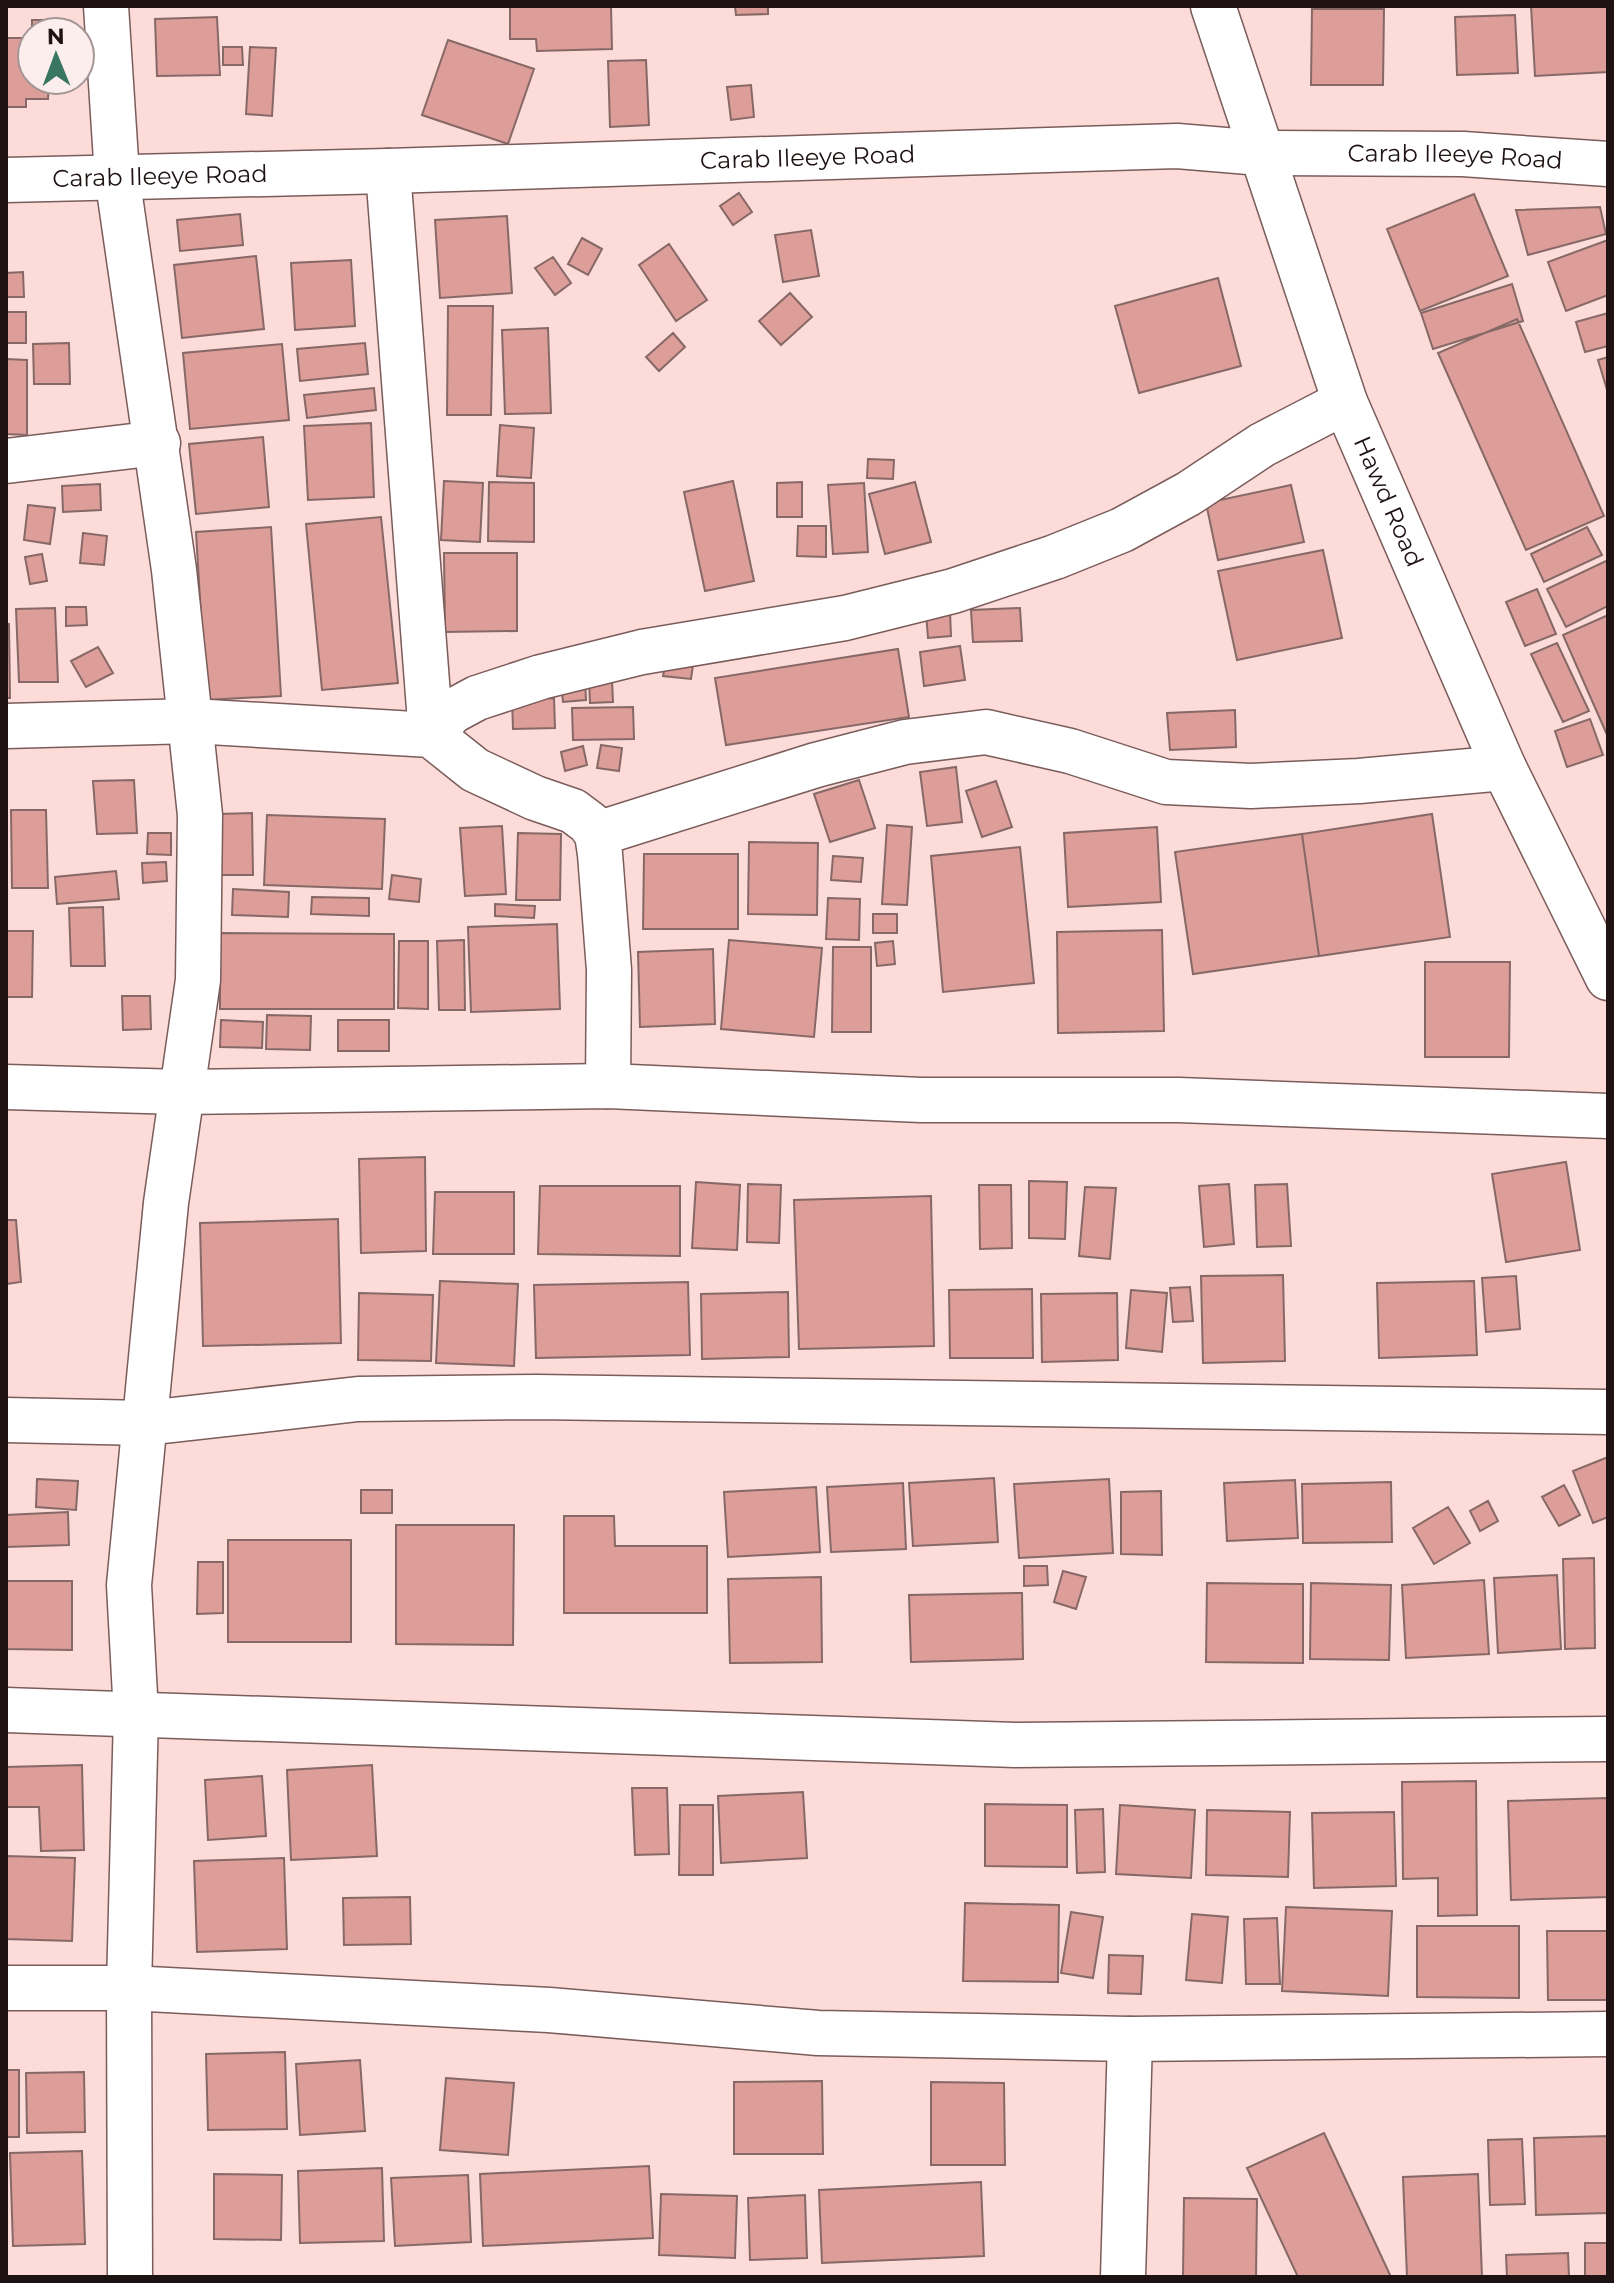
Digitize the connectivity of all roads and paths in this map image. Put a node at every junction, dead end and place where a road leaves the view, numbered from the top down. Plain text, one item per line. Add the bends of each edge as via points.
1 (106, 6) edge
2 (1213, 6) edge
3 (1261, 153) junction
4 (1608, 164) edge
5 (388, 171) junction
6 (117, 176) junction
7 (6, 180) edge
8 (1345, 402) junction
9 (158, 443) junction
10 (6, 461) edge
11 (192, 721) junction
12 (6, 726) edge
13 (431, 735) junction
14 (1504, 768) junction
15 (597, 834) junction
16 (1608, 978) edge
17 (608, 1086) junction
18 (6, 1087) edge
19 (181, 1092) junction
20 (1608, 1116) edge
21 (1608, 1412) edge
22 (6, 1420) edge
23 (146, 1423) junction
24 (6, 1710) edge
25 (136, 1714) junction
26 (1608, 1739) edge
27 (6, 1988) edge
28 (129, 1988) junction
29 (1608, 2034) edge
30 (1130, 2039) junction
31 (130, 2277) edge
32 (1123, 2277) edge

1 - 6 street
2 - 3 street, Hawd Road
3 - 4 street, Carab Ileeye Road via 1463,154
3 - 5 street, Carab Ileeye Road via 1177,146
3 - 8 street, Hawd Road
5 - 6 street, Carab Ileeye Road
5 - 13 street
6 - 7 street, Carab Ileeye Road
6 - 9 street
8 - 13 street via 1262,445 1122,530 1055,557 953,591 845,618 642,652 541,677 477,698 451,712
8 - 14 street, Hawd Road
9 - 10 street
9 - 11 street
11 - 12 street
11 - 13 street
11 - 19 street via 200,815 198,980
13 - 15 street via 475,770 573,811
14 - 15 street via 1251,786 1166,782 1070,751 986,732 905,742 816,765
14 - 16 street, Hawd Road
15 - 17 street via 609,970
17 - 19 street
17 - 20 street via 921,1100 1179,1100
18 - 19 street
19 - 23 street
21 - 23 street via 536,1397 358,1399
22 - 23 street
23 - 25 street via 129,1585
24 - 25 street
25 - 26 street via 1015,1745
25 - 28 street
27 - 28 street
28 - 30 street via 549,2010 818,2033
28 - 31 street
29 - 30 street
30 - 32 street

